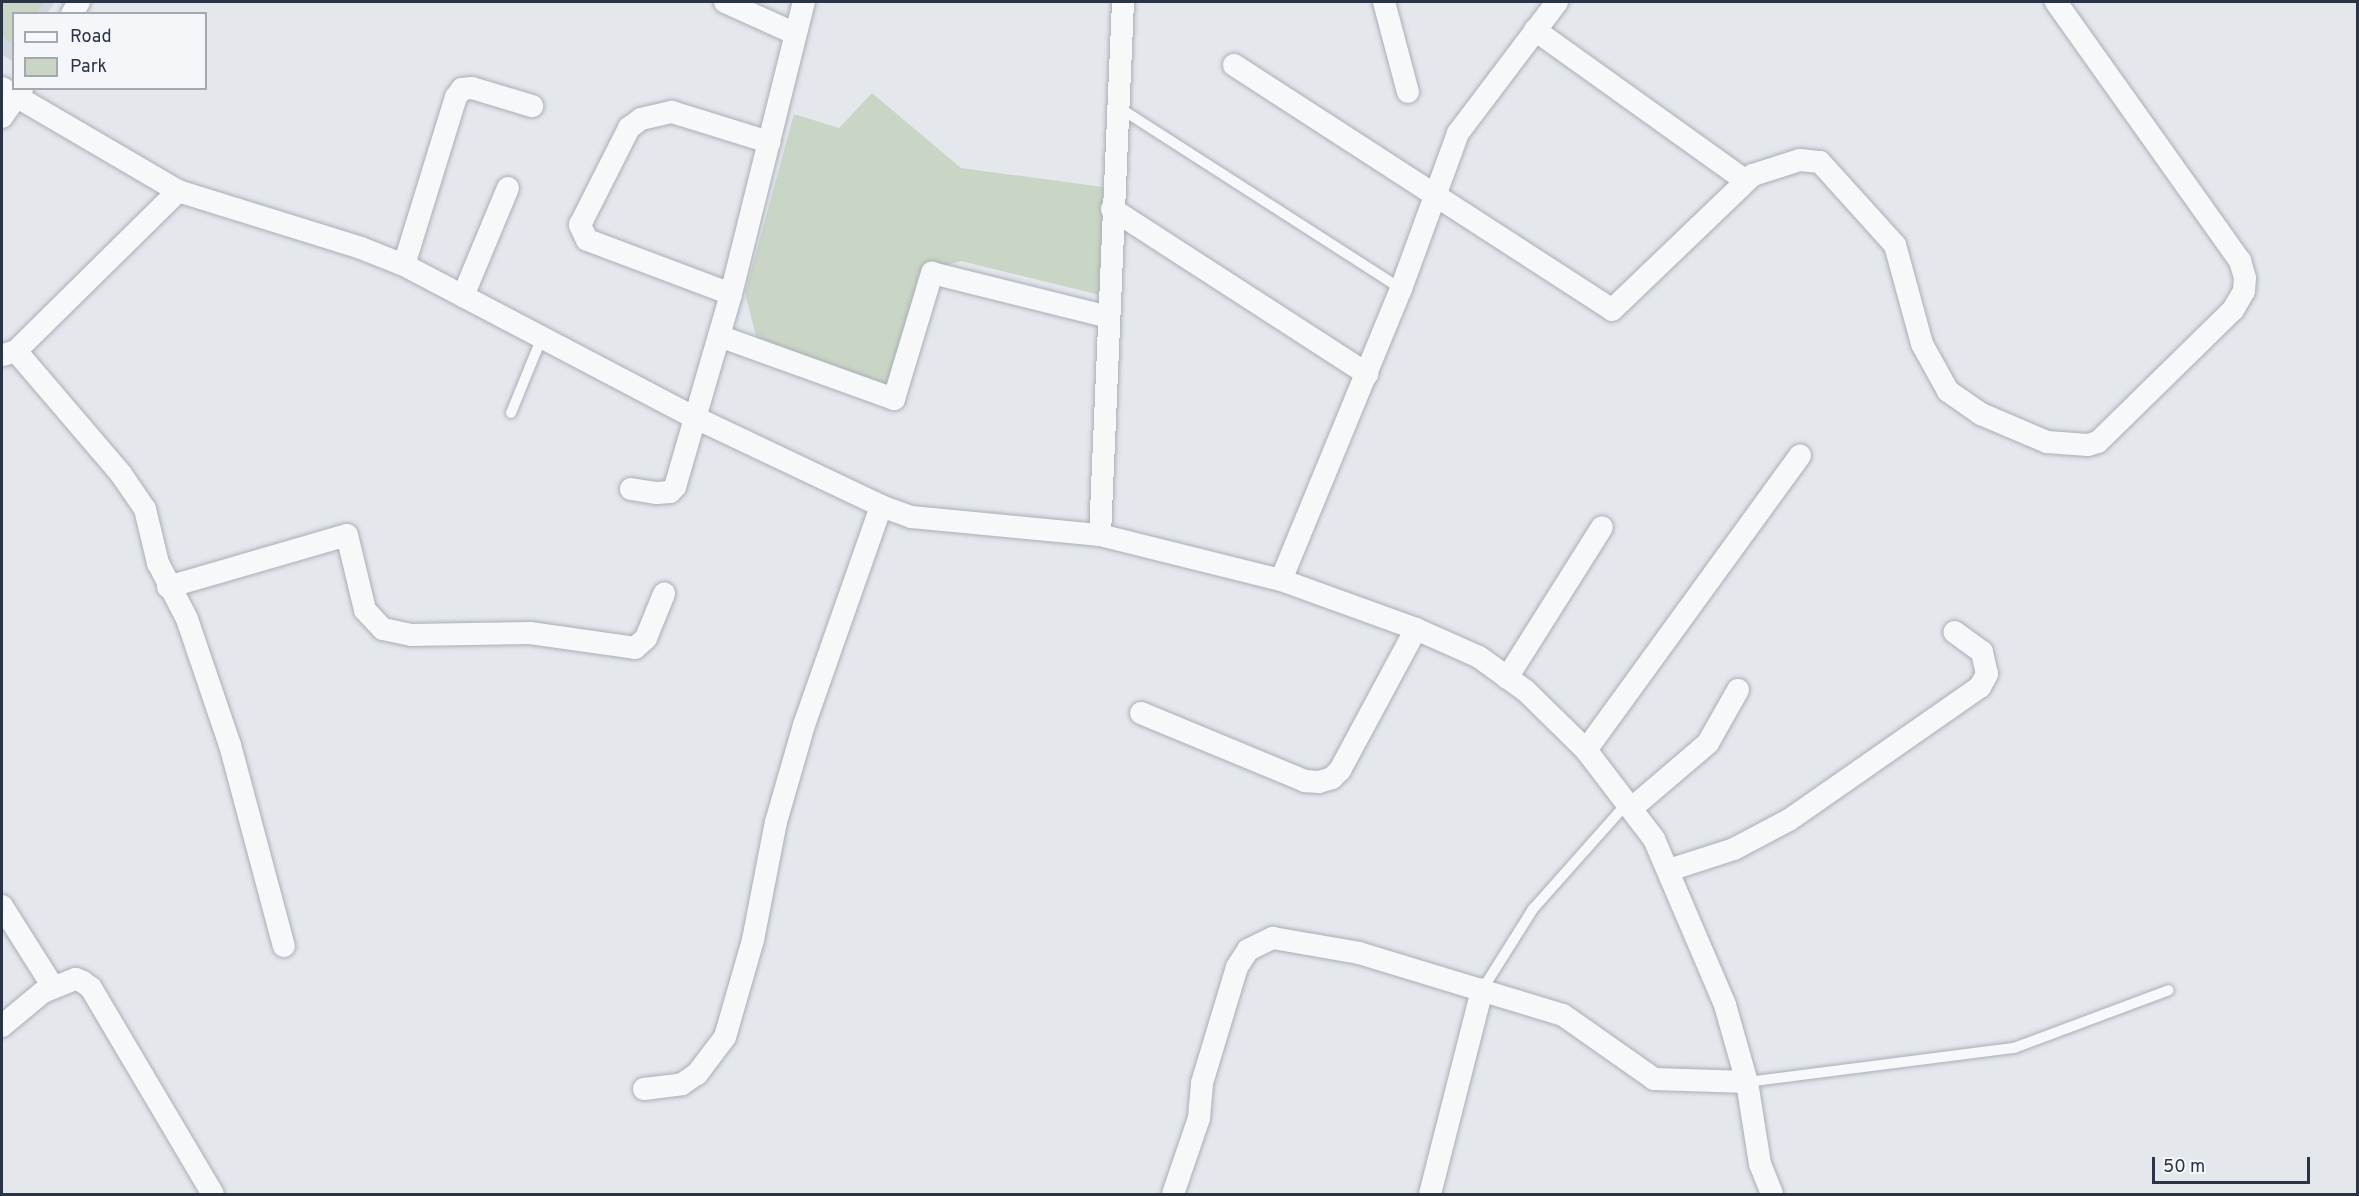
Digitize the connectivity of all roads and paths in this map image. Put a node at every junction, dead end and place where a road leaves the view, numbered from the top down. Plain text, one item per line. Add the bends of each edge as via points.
1 (725, 2) edge
2 (804, 2) edge
3 (1121, 2) edge
4 (1384, 2) edge
5 (1557, 2) edge
6 (2056, 2) edge
7 (1535, 30) junction
8 (794, 33) junction
9 (1234, 65) dead end
10 (13, 91) edge
11 (1408, 92) dead end
12 (532, 106) dead end
13 (1117, 106) junction
14 (2, 117) edge
15 (769, 142) junction
16 (1746, 181) junction
17 (508, 188) dead end
18 (178, 191) junction
19 (1436, 194) junction
20 (1113, 209) junction
21 (404, 265) junction
22 (1401, 290) junction
23 (731, 294) junction
24 (463, 296) junction
25 (1108, 316) junction
26 (719, 336) junction
27 (542, 337) junction
28 (9, 353) edge
29 (1367, 375) junction
30 (511, 413) dead end
31 (696, 418) junction
32 (1800, 455) dead end
33 (631, 489) dead end
34 (881, 506) junction
35 (1602, 526) dead end
36 (1100, 535) junction
37 (1281, 580) junction
38 (168, 587) junction
39 (664, 594) dead end
40 (1416, 629) junction
41 (1954, 632) dead end
42 (1507, 678) junction
43 (1738, 690) dead end
44 (1141, 713) dead end
45 (1586, 750) junction
46 (1630, 805) junction
47 (1669, 870) junction
48 (2, 906) edge
49 (284, 946) dead end
50 (53, 987) junction
51 (1482, 990) junction
52 (2169, 990) dead end
53 (2, 1026) edge
54 (1747, 1082) junction
55 (644, 1089) dead end
56 (213, 1194) edge
57 (1173, 1194) edge
58 (1430, 1194) edge
59 (1772, 1194) edge

1 - 8 street
2 - 8 street
3 - 13 street
4 - 11 street
5 - 7 street
6 - 16 street via 2240,261 2245,278 2244,291 2233,310 2098,442 2073,446 2047,442 1981,414 1948,391 1922,344 1895,245 1820,162 1800,160 1762,171
7 - 16 street
7 - 19 street via 1458,133
8 - 15 street
9 - 19 street
10 - 14 street
10 - 18 street
12 - 21 street via 472,88 462,89 456,97
13 - 20 street
13 - 22 lane
15 - 23 street
15 - 23 street via 672,112 641,119 630,128 580,225 587,240
16 - 19 street via 1612,310
17 - 24 street
18 - 21 street
18 - 28 street
19 - 22 street
20 - 25 street
20 - 29 street
21 - 24 street
22 - 29 street
23 - 26 street
24 - 27 street
25 - 26 street via 932,273 894,399
25 - 36 street
26 - 31 street
27 - 30 lane
27 - 31 street
28 - 38 street via 121,474 145,509
29 - 37 street
31 - 33 street via 675,487 657,493
31 - 34 street
32 - 45 street
34 - 36 street via 912,517
34 - 55 street via 804,725 776,822 753,940 725,1036 697,1074 682,1084
35 - 42 street
36 - 37 street
37 - 40 street
38 - 39 street via 347,535 365,609 383,629 411,634 530,633 635,648 646,638
38 - 49 street via 187,619 230,745
40 - 42 street via 1479,657
40 - 44 street via 1340,770 1319,782 1305,781
41 - 47 street via 1982,652 1987,674 1980,687 1789,820 1734,849
42 - 45 street
43 - 46 street via 1708,743
45 - 46 street
46 - 47 street
46 - 51 lane via 1533,909
47 - 54 street via 1725,1005
48 - 50 street
50 - 53 street
50 - 56 street via 76,979 91,988
51 - 54 street via 1563,1015 1654,1079
51 - 57 street via 1387,960 1301,941 1273,938 1254,946 1237,968 1202,1083 1199,1118
51 - 58 street
52 - 54 lane via 2014,1048
54 - 59 street via 1760,1164

